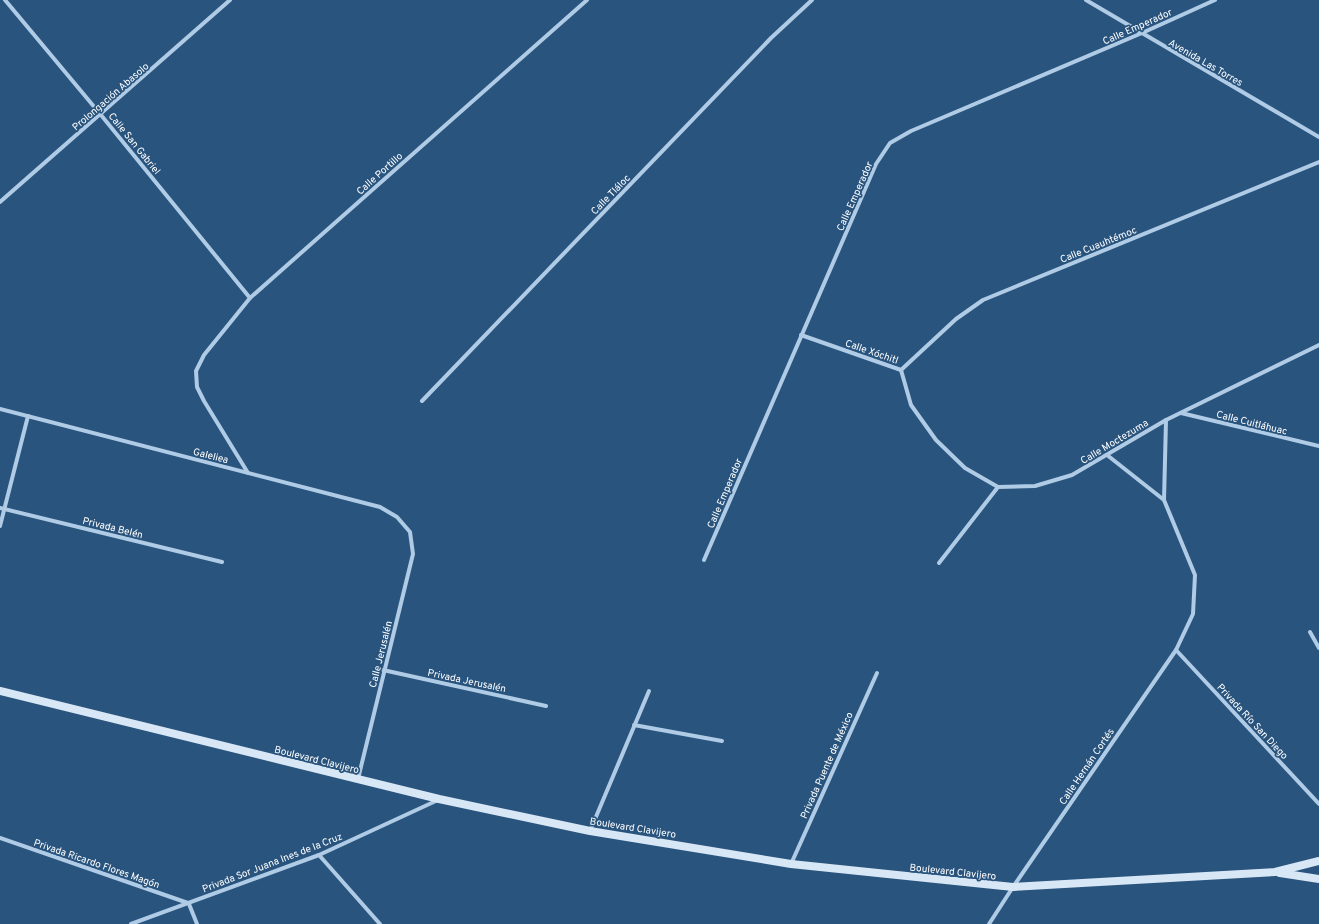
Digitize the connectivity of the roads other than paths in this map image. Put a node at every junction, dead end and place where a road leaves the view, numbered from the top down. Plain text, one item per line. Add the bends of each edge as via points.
1 (5, 0) edge
2 (230, 0) edge
3 (587, 0) edge
4 (812, 0) edge
5 (1086, 0) edge
6 (1215, 0) edge
7 (1142, 33) junction
8 (101, 115) junction
9 (1319, 137) edge
10 (1319, 162) edge
11 (0, 202) edge
12 (250, 298) junction
13 (801, 335) junction
14 (1319, 345) edge
15 (901, 370) junction
16 (422, 401) dead end
17 (0, 409) edge
18 (1180, 413) junction
19 (28, 416) junction
20 (1166, 420) junction
21 (1319, 446) edge
22 (1107, 454) junction
23 (248, 473) junction
24 (998, 487) junction
25 (1164, 500) junction
26 (2, 509) edge
27 (0, 526) edge
28 (410, 532) joint
29 (704, 560) dead end
30 (222, 562) dead end
31 (939, 564) dead end
32 (1310, 632) dead end
33 (1319, 648) edge
34 (1176, 650) junction
35 (384, 670) junction
36 (877, 673) dead end
37 (0, 691) edge
38 (649, 692) dead end
39 (546, 706) dead end
40 (634, 726) junction
41 (722, 741) dead end
42 (358, 779) junction
43 (439, 799) junction
44 (1319, 804) edge
45 (590, 831) junction
46 (0, 838) edge
47 (319, 855) junction
48 (1319, 861) edge
49 (790, 864) junction
50 (1275, 872) junction
51 (1319, 879) edge
52 (1013, 887) junction
53 (188, 904) junction
54 (131, 924) edge
55 (197, 924) edge
56 (380, 924) edge
57 (989, 924) edge

1 - 8 street, Calle San Gabriel
2 - 8 street, Prolongación Abasolo
3 - 12 street, Calle Portillo
4 - 16 street, Calle Tláloc via 771,38
5 - 7 street, Avenida Las Torres
6 - 7 street, Calle Emperador
7 - 9 street, Avenida Las Torres
7 - 13 street, Calle Emperador via 911,131 890,143 876,164
8 - 11 street, Prolongación Abasolo
8 - 12 street, Calle San Gabriel
10 - 15 street, Calle Cuauhtémoc via 983,300 956,319
12 - 23 street, Calle Portillo via 204,355 196,371 197,387 204,402
13 - 15 street, Calle Xóchitl
13 - 29 street, Calle Emperador
14 - 18 street, Calle Moctezuma
15 - 24 street, Calle Xóchitl via 911,405 936,440 965,468
17 - 19 street, Galeliea
18 - 20 street, Calle Moctezuma
18 - 21 street, Calle Cuitláhuac
19 - 23 street, Galeliea
19 - 26 street
20 - 22 street, Calle Moctezuma
20 - 25 street
22 - 24 street, Calle Moctezuma via 1065,478 1035,486
22 - 25 street
23 - 28 street, Galeliea via 380,507 398,517
24 - 31 street
25 - 34 street, Calle Hernán Cortés via 1195,575 1193,614
26 - 27 street
26 - 30 street, Privada Belén
28 - 35 street, Calle Jerusalén via 413,554
32 - 33 street
34 - 44 street, Privada Río San Diego
34 - 52 street, Calle Hernán Cortés
35 - 39 street, Privada Jerusalén
35 - 42 street, Calle Jerusalén
36 - 49 street, Privada Puente de México
37 - 42 street, Boulevard Clavijero
38 - 40 street
40 - 41 street
40 - 45 street
42 - 43 street, Boulevard Clavijero
43 - 45 street, Boulevard Clavijero
43 - 47 street, Privada Sor Juana Ines de la Cruz
45 - 49 street, Boulevard Clavijero
46 - 53 street, Privada Ricardo Flores Magón
47 - 53 street, Privada Sor Juana Ines de la Cruz
47 - 56 street
48 - 50 street, Boulevard Clavijero
49 - 52 street, Boulevard Clavijero
50 - 51 street, Boulevard Clavijero
50 - 52 street, Boulevard Clavijero
52 - 57 street, Calle Hernán Cortés
53 - 54 street, Privada Sor Juana Ines de la Cruz
53 - 55 street

